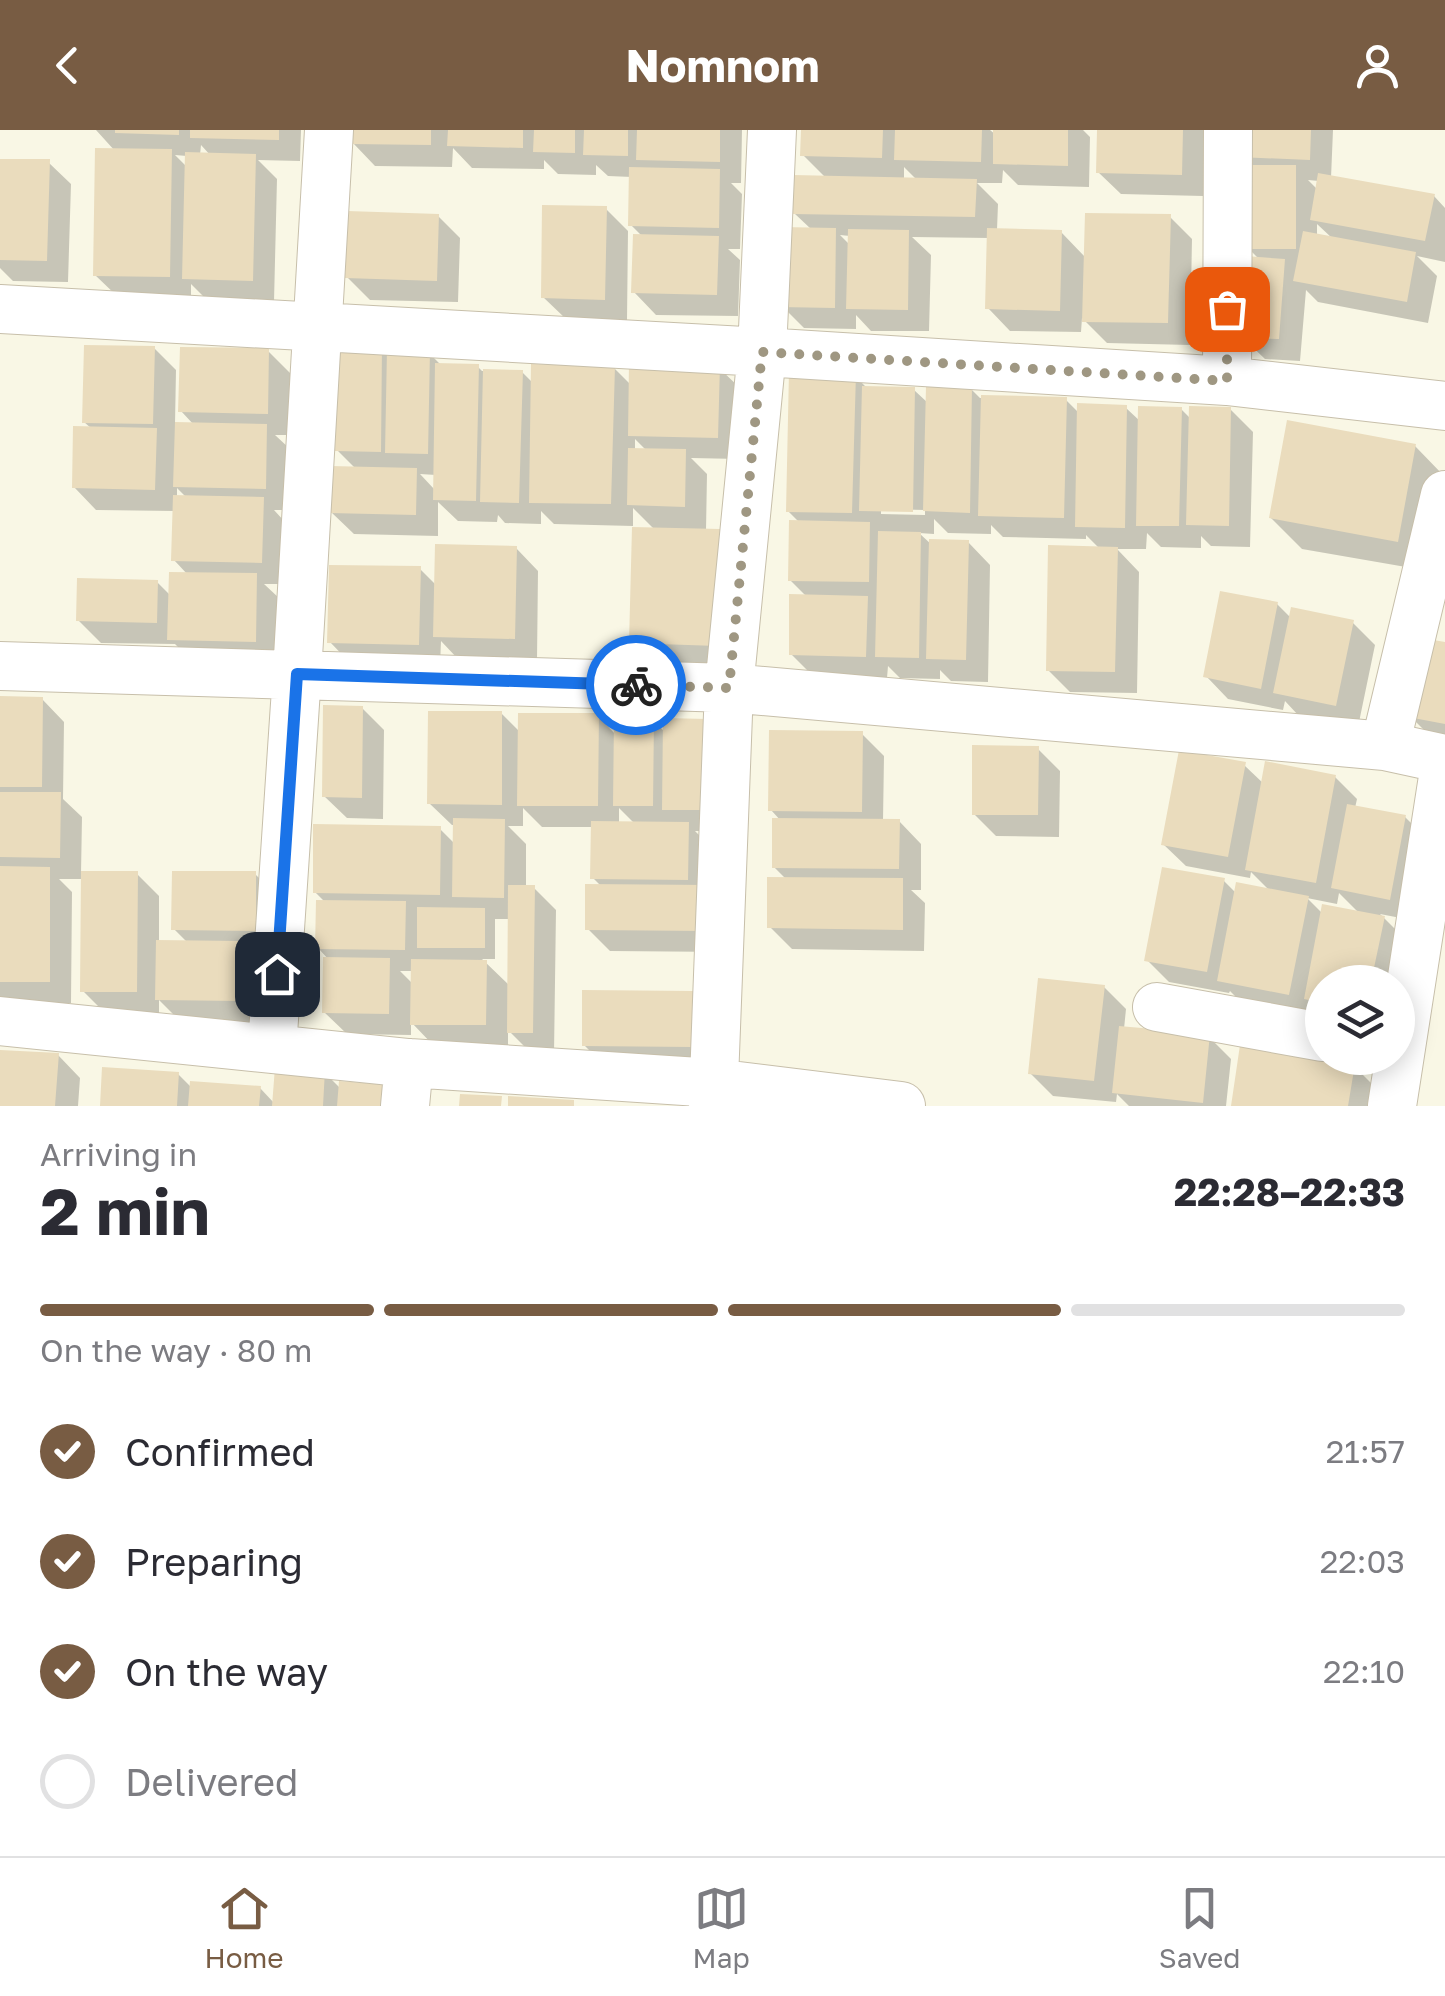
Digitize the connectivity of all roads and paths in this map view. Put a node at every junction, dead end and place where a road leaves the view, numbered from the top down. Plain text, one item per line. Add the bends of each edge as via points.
1 (329, 130) edge
2 (772, 130) edge
3 (1228, 130) edge
4 (0, 308) edge
5 (318, 327) junction
6 (762, 352) junction
7 (1227, 381) junction
8 (1445, 406) edge
9 (1445, 495) edge
10 (0, 666) edge
11 (297, 674) junction
12 (729, 688) junction
13 (1385, 746) junction
14 (1445, 761) edge
15 (1413, 965) edge
16 (1157, 1007) dead end
17 (0, 1022) edge
18 (1305, 1034) edge
19 (272, 1050) junction
20 (1396, 1075) edge
21 (407, 1084) edge
22 (714, 1095) edge
23 (901, 1106) edge
24 (1392, 1106) edge

1 - 5 street
2 - 6 street
3 - 7 street
4 - 5 street
5 - 6 street
5 - 11 street
6 - 7 street
6 - 12 street
7 - 8 street
9 - 13 street
10 - 11 street
11 - 12 street
11 - 19 street
12 - 13 street
12 - 22 street
13 - 14 street
14 - 15 street
16 - 18 street
17 - 19 street
19 - 21 street
20 - 24 street
21 - 22 street
22 - 23 street

